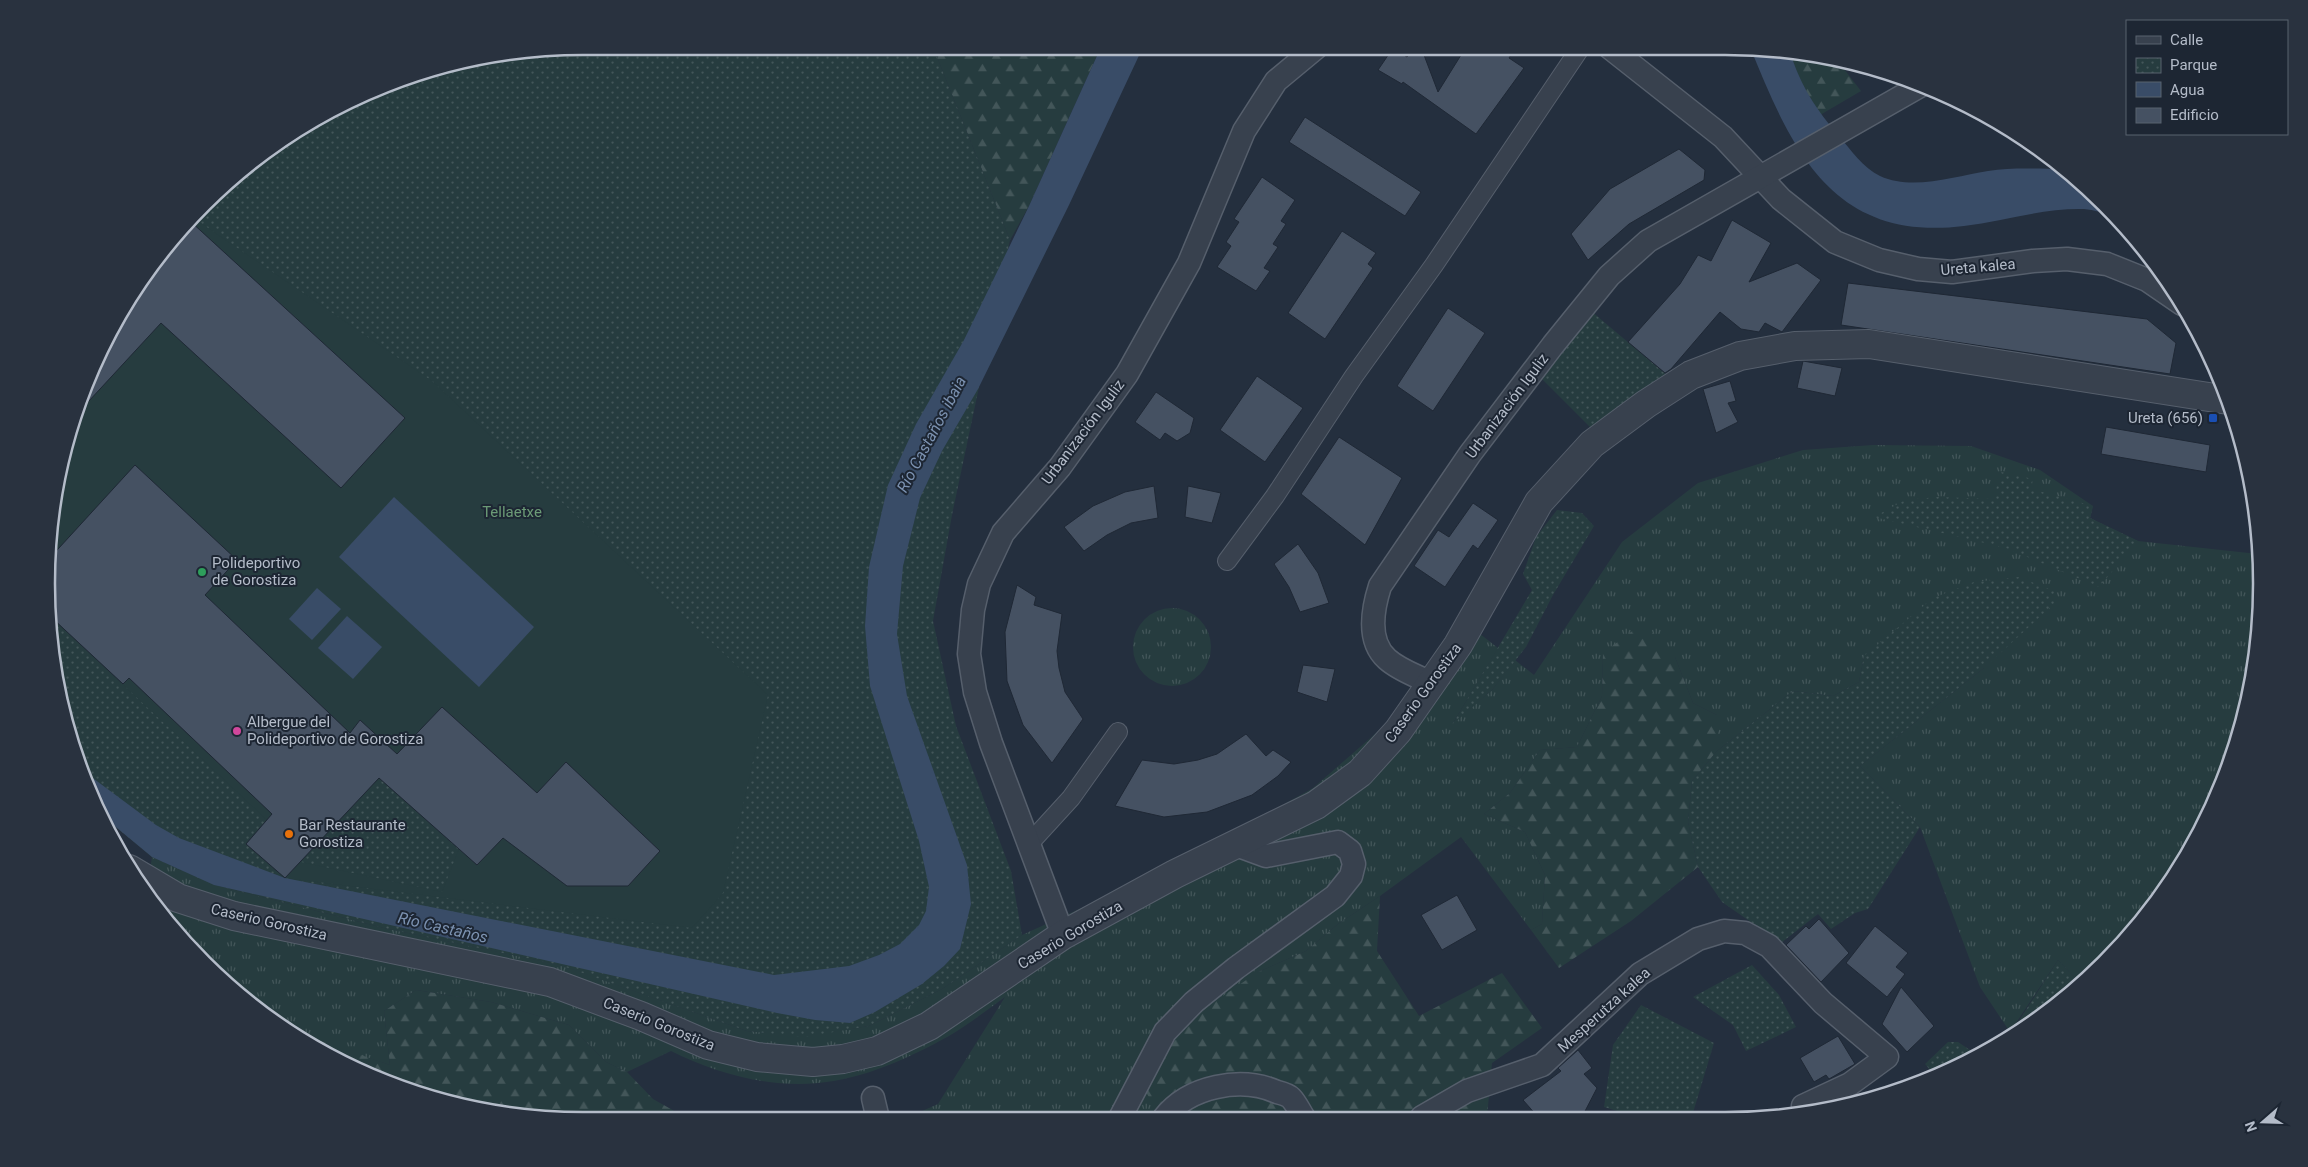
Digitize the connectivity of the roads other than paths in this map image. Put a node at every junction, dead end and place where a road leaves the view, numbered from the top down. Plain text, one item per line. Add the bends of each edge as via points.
1 (1307, 55) edge
2 (1576, 55) edge
3 (1619, 55) edge
4 (1914, 90) edge
5 (1761, 178) junction
6 (2166, 293) edge
7 (2219, 399) edge
8 (1227, 561) dead end
9 (1431, 684) junction
10 (1118, 732) dead end
11 (1028, 844) junction
12 (1236, 845) junction
13 (145, 879) edge
14 (1062, 935) junction
15 (1804, 1105) edge
16 (1123, 1112) edge
17 (1168, 1112) edge
18 (1300, 1112) edge
19 (1431, 1112) edge

1 - 11 street, Urbanización Iguliz via 1276,81 1244,131 1189,263 1127,374 1060,467 1004,533 979,584 972,610 969,654 975,692
2 - 8 street via 1434,265
3 - 5 street via 1724,137
4 - 5 street, Urbanización Iguliz
5 - 6 street, Ureta kalea via 1781,199 1835,242 1879,260 1918,269 1952,272 2058,259 2107,264 2147,280
5 - 9 street, Urbanización Iguliz via 1648,241 1609,276 1470,454 1380,586 1374,634 1378,645 1386,658
7 - 9 street, Caserio Gorostiza via 1869,344 1795,346 1740,356 1691,375 1592,444 1538,502 1458,645
9 - 12 street, Caserio Gorostiza via 1398,731 1360,772 1316,806
10 - 11 street via 1071,798
11 - 14 street, Urbanización Iguliz
12 - 14 street, Caserio Gorostiza
12 - 16 street via 1266,856 1338,842 1350,851 1354,864 1352,876 1335,896 1194,1002 1165,1032
13 - 14 street, Caserio Gorostiza via 178,898 234,916 550,982 641,1016 708,1046 758,1057 813,1062 843,1059 877,1050 928,1026
15 - 19 street, Mesperutza kalea via 1850,1084 1887,1057 1823,1003 1769,946 1746,932 1724,930 1698,939 1640,974 1542,1065 1468,1091
17 - 18 street via 1200,1092 1232,1083 1266,1087 1291,1098

